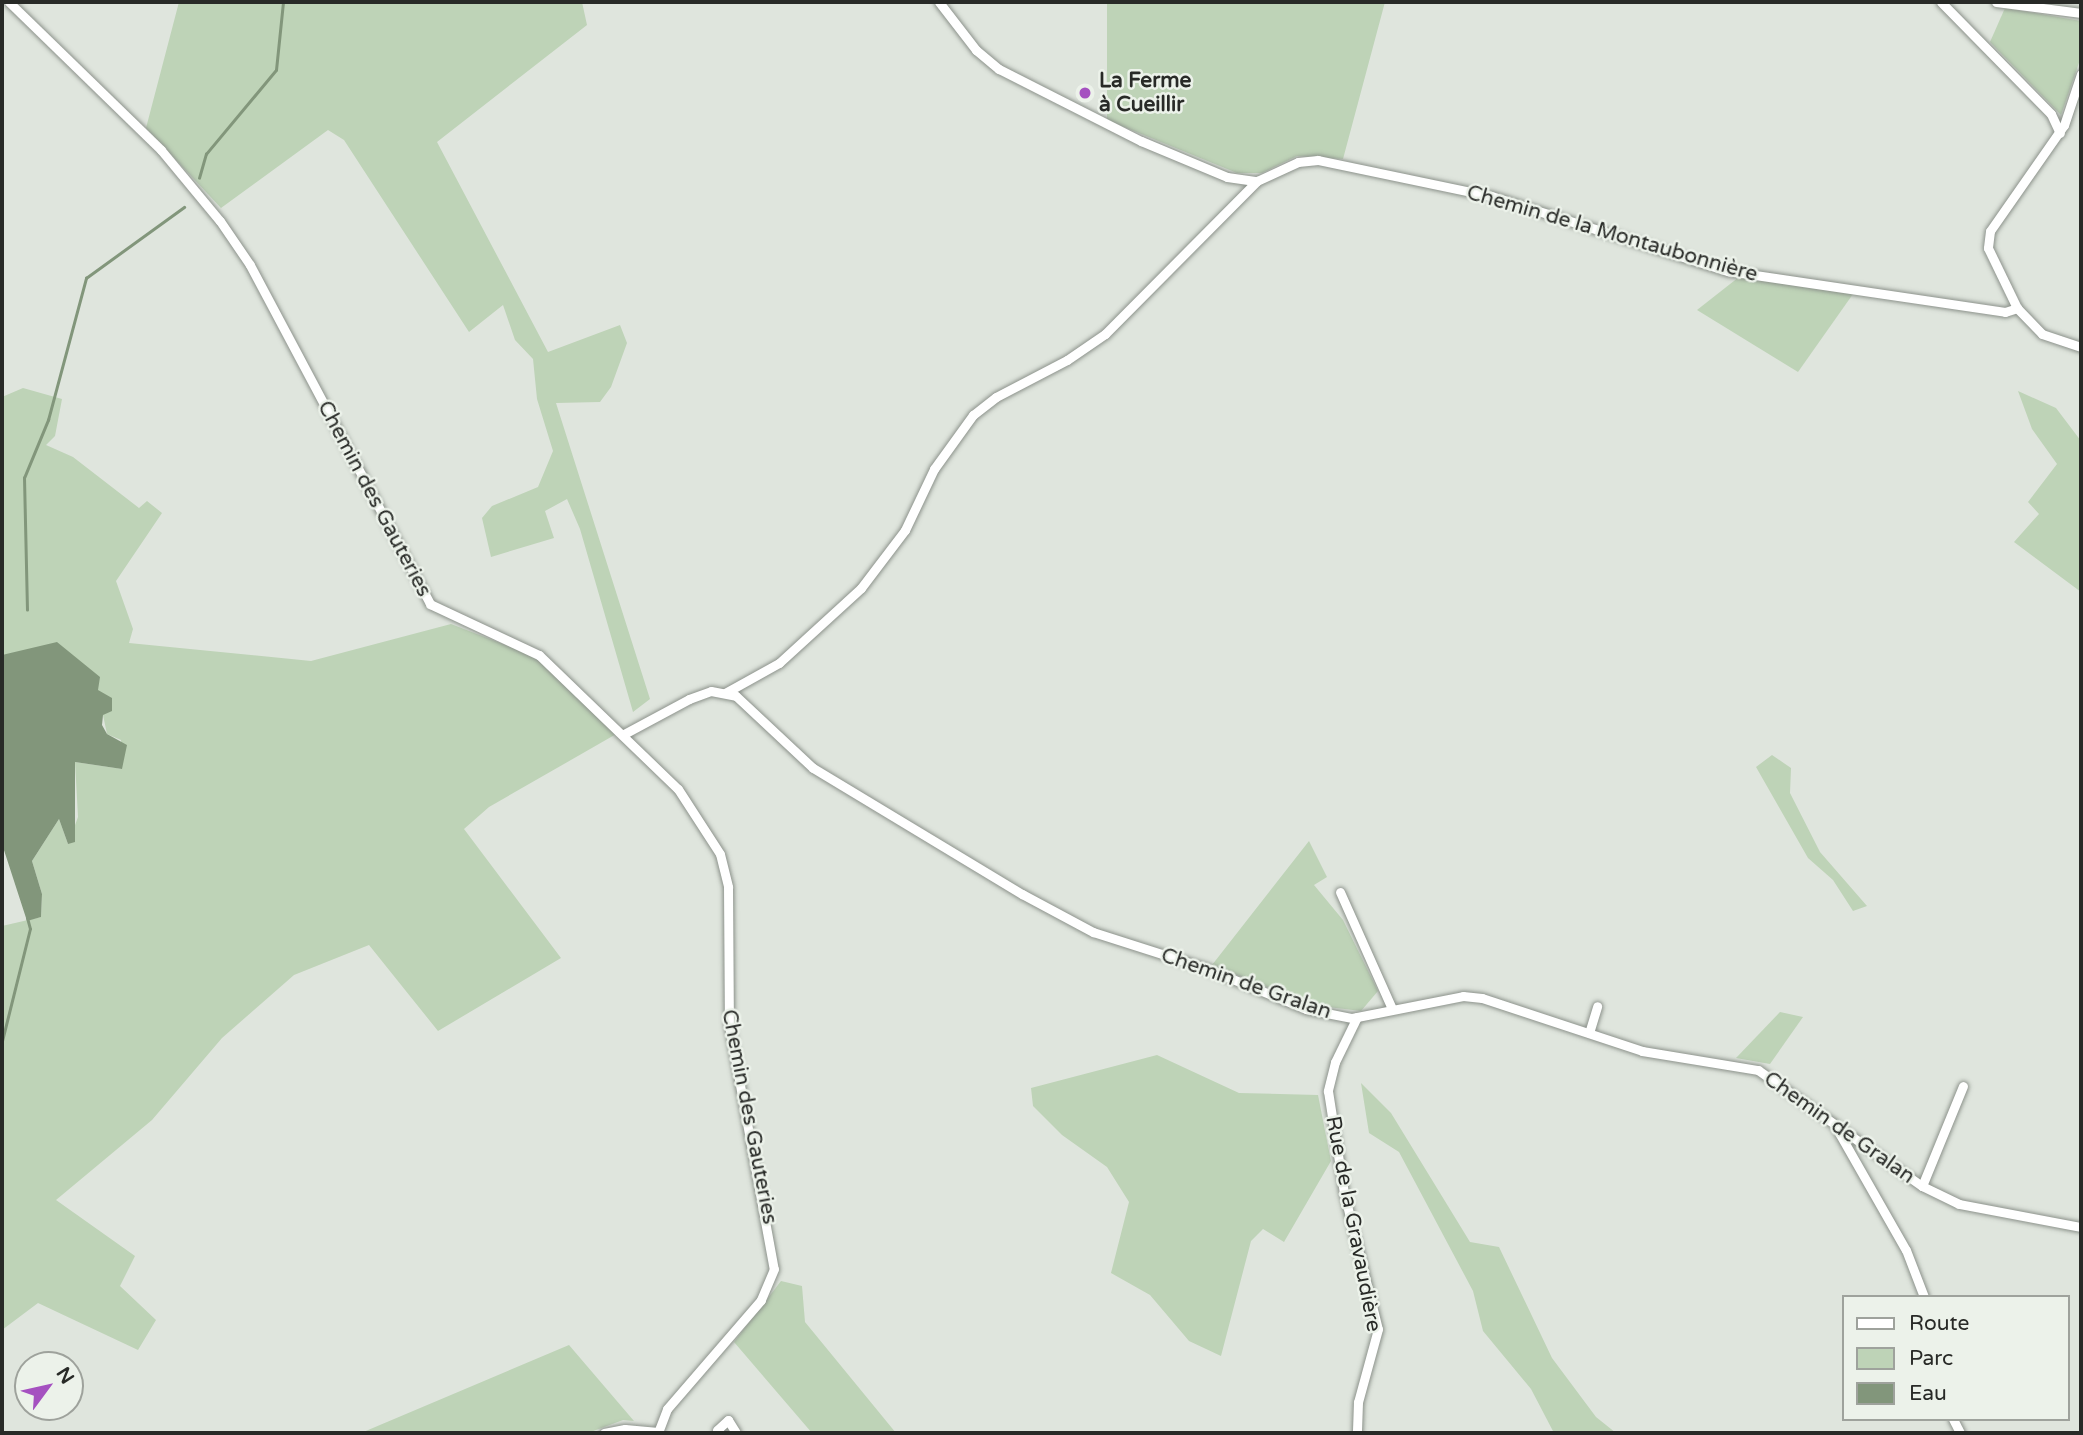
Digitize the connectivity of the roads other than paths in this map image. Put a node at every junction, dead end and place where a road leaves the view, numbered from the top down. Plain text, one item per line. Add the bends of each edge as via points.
1 (9, 2) edge
2 (939, 2) edge
3 (1941, 2) edge
4 (1996, 2) edge
5 (2081, 13) edge
6 (2081, 74) edge
7 (2060, 133) junction
8 (1257, 181) junction
9 (2017, 308) junction
10 (2081, 347) edge
11 (726, 693) junction
12 (624, 734) junction
13 (1340, 892) dead end
14 (1597, 1006) dead end
15 (1392, 1009) junction
16 (1357, 1017) junction
17 (1589, 1033) junction
18 (1963, 1086) dead end
19 (1831, 1119) junction
20 (1922, 1186) junction
21 (2081, 1227) edge
22 (1923, 1295) edge
23 (604, 1433) edge
24 (658, 1433) edge
25 (720, 1433) edge
26 (736, 1433) edge
27 (1357, 1433) edge

1 - 12 street, Chemin des Gauteries via 161,150 250,265 430,604 539,655
2 - 8 street via 976,50 999,69 1141,141 1227,177
3 - 7 street via 2052,114
4 - 5 street
6 - 7 street
7 - 9 street via 1990,231 1988,248
8 - 9 street, Chemin de la Montaubonnière via 1287,165 1318,160 1491,195 1728,271 2005,312
8 - 11 street, Chemin de la Montaubonnière via 1105,334 973,415 934,469 892,551 861,588 779,663
9 - 10 street via 2042,334
11 - 12 street via 711,691 689,699
11 - 16 street, Chemin de Gralan via 750,706 813,768 1093,932 1202,967 1306,1009
12 - 24 street, Chemin des Gauteries via 695,809 725,872 729,1024 775,1253 770,1284 761,1300 667,1409
13 - 15 street
14 - 17 street
15 - 16 street, Chemin de Gralan
15 - 17 street, Chemin de Gralan via 1463,996 1482,998
16 - 27 street, Rue de la Gravaudière via 1335,1062 1328,1091 1344,1193 1378,1329 1358,1402
17 - 19 street, Chemin de Gralan via 1685,1061 1758,1070
18 - 20 street
19 - 20 street, Chemin de Gralan
19 - 22 street via 1906,1250
20 - 21 street, Chemin de Gralan via 1980,1210
23 - 24 street via 625,1429
25 - 26 street via 717,1430 728,1420

